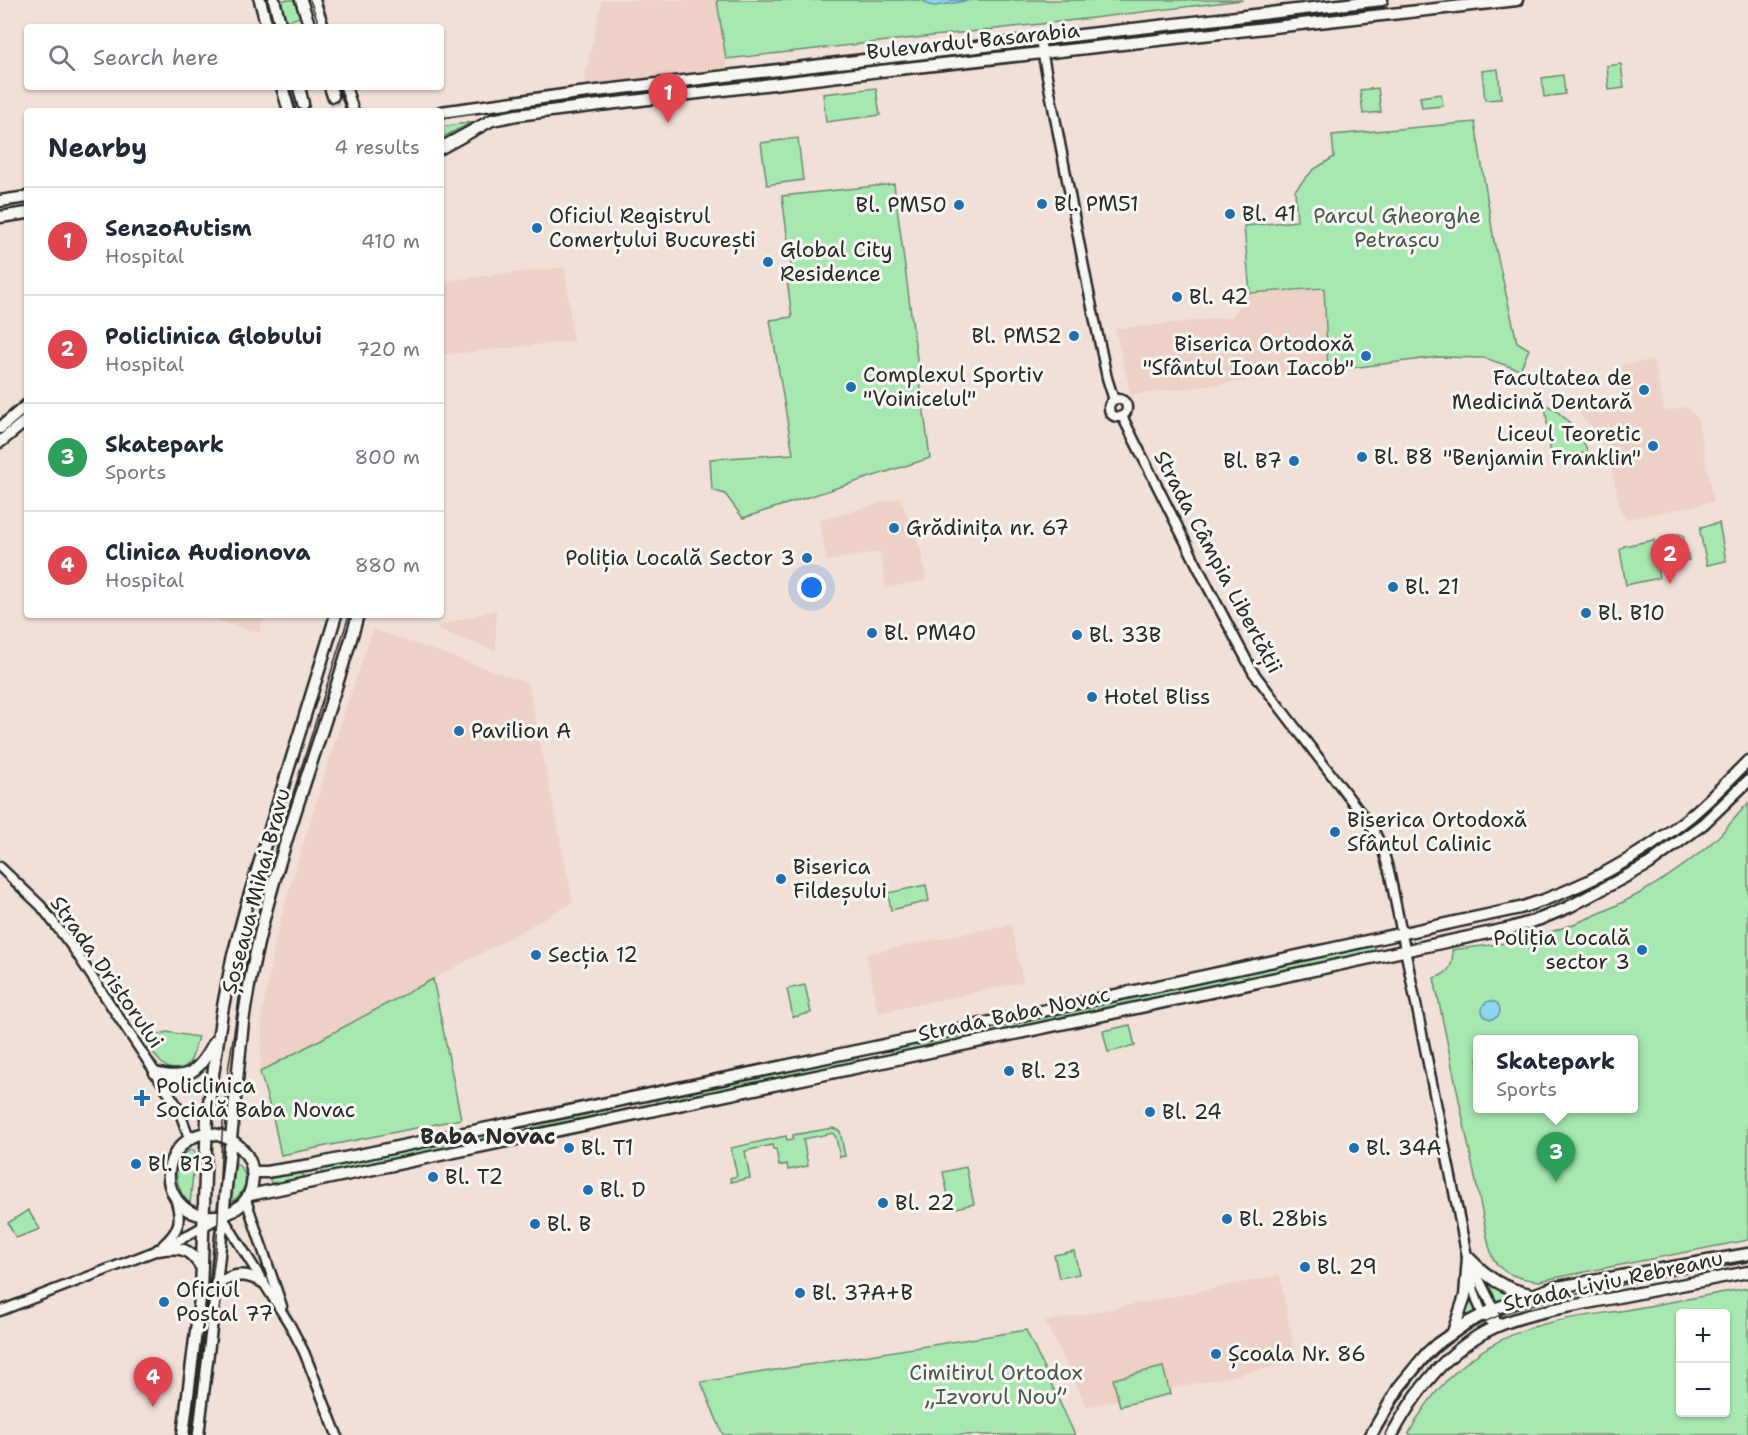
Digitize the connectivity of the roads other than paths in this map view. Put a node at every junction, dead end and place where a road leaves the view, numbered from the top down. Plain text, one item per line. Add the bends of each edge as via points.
1 (260, 0) edge
2 (274, 0) edge
3 (302, 0) edge
4 (314, 0) edge
5 (1382, 0) edge
6 (1516, 0) edge
7 (266, 24) edge
8 (280, 24) edge
9 (309, 24) edge
10 (322, 24) edge
11 (1040, 40) junction
12 (1041, 52) junction
13 (283, 90) edge
14 (300, 90) edge
15 (346, 90) edge
16 (303, 104) dead end
17 (287, 108) edge
18 (352, 108) edge
19 (444, 112) edge
20 (444, 146) edge
21 (24, 197) edge
22 (0, 201) edge
23 (24, 213) edge
24 (0, 217) edge
25 (24, 408) edge
26 (24, 422) edge
27 (0, 428) edge
28 (0, 442) edge
29 (335, 618) edge
30 (357, 618) edge
31 (1748, 761) edge
32 (1748, 781) edge
33 (0, 867) edge
34 (1402, 934) junction
35 (1405, 951) junction
36 (218, 1035) junction
37 (155, 1073) junction
38 (207, 1133) junction
39 (189, 1138) junction
40 (231, 1139) junction
41 (252, 1172) junction
42 (174, 1197) junction
43 (248, 1197) junction
44 (222, 1215) junction
45 (203, 1221) junction
46 (158, 1250) junction
47 (1748, 1254) edge
48 (1468, 1257) junction
49 (202, 1268) junction
50 (1748, 1272) edge
51 (263, 1282) junction
52 (216, 1284) junction
53 (1530, 1294) junction
54 (1494, 1309) junction
55 (0, 1311) edge
56 (1482, 1314) junction
57 (286, 1318) junction
58 (1495, 1326) junction
59 (1452, 1333) junction
60 (183, 1435) edge
61 (198, 1435) edge
62 (337, 1435) edge
63 (1371, 1435) edge
64 (1392, 1435) edge

1 - 7 main road
2 - 8 main road
3 - 9 main road
4 - 10 main road
5 - 11 main road, Bulevardul Basarabia
6 - 12 main road, Bulevardul Basarabia
11 - 12 street
11 - 19 main road, Bulevardul Basarabia
12 - 20 main road, Bulevardul Basarabia via 510,116 492,120
12 - 34 street, Strada Câmpia Libertății via 1114,400 1109,405 1110,414 1122,416 1253,672 1379,838
13 - 17 main road
14 - 16 main road
15 - 18 main road
21 - 22 main road
23 - 24 main road
25 - 27 main road
26 - 28 main road
29 - 36 main road, Șoseaua Mihai Bravu via 247,903
30 - 40 main road, Șoseaua Mihai Bravu via 261,930 245,1011
31 - 34 main road, Strada Baba Novac via 1677,826 1593,878 1536,903
32 - 35 main road, Strada Baba Novac via 1686,838 1584,900 1527,923
33 - 37 street, Strada Dristorului via 46,911
34 - 35 street, Strada Câmpia Libertății
34 - 41 main road, Strada Baba Novac via 322,1162
35 - 43 main road, Strada Baba Novac
35 - 48 street, Strada Câmpia Libertății
36 - 37 main road via 201,1063 187,1075
36 - 38 main road, Șoseaua Mihai Bravu
37 - 39 street, Strada Dristorului via 178,1107
38 - 39 main road
38 - 40 main road
38 - 45 main road, Șoseaua Mihai Bravu
39 - 42 main road via 176,1151 170,1168
40 - 41 main road via 245,1151
40 - 44 main road, Șoseaua Mihai Bravu
41 - 43 main road
42 - 45 main road
42 - 46 street via 178,1225
43 - 44 main road
43 - 57 street
44 - 45 main road
44 - 51 street
44 - 52 main road, Șoseaua Mihai Bravu
45 - 46 street
45 - 49 main road, Șoseaua Mihai Bravu
46 - 49 main road via 180,1248 196,1258
46 - 55 street
47 - 53 main road, Strada Liviu Rebreanu
48 - 53 main road via 1501,1286
48 - 54 street, Strada Câmpia Libertății
48 - 56 street, Strada Câmpia Libertății
48 - 59 main road via 1465,1296
49 - 60 main road, Șoseaua Mihai Bravu
50 - 58 main road, Strada Liviu Rebreanu via 1556,1309
51 - 52 main road via 241,1275
51 - 57 street
52 - 61 main road, Șoseaua Mihai Bravu
53 - 54 main road, Strada Liviu Rebreanu
54 - 56 main road, Strada Liviu Rebreanu
54 - 58 street
56 - 58 street
56 - 59 main road, Strada Liviu Rebreanu
57 - 62 street
58 - 64 main road, Strada Liviu Rebreanu via 1436,1370 1415,1395
59 - 63 main road, Strada Liviu Rebreanu via 1418,1363

